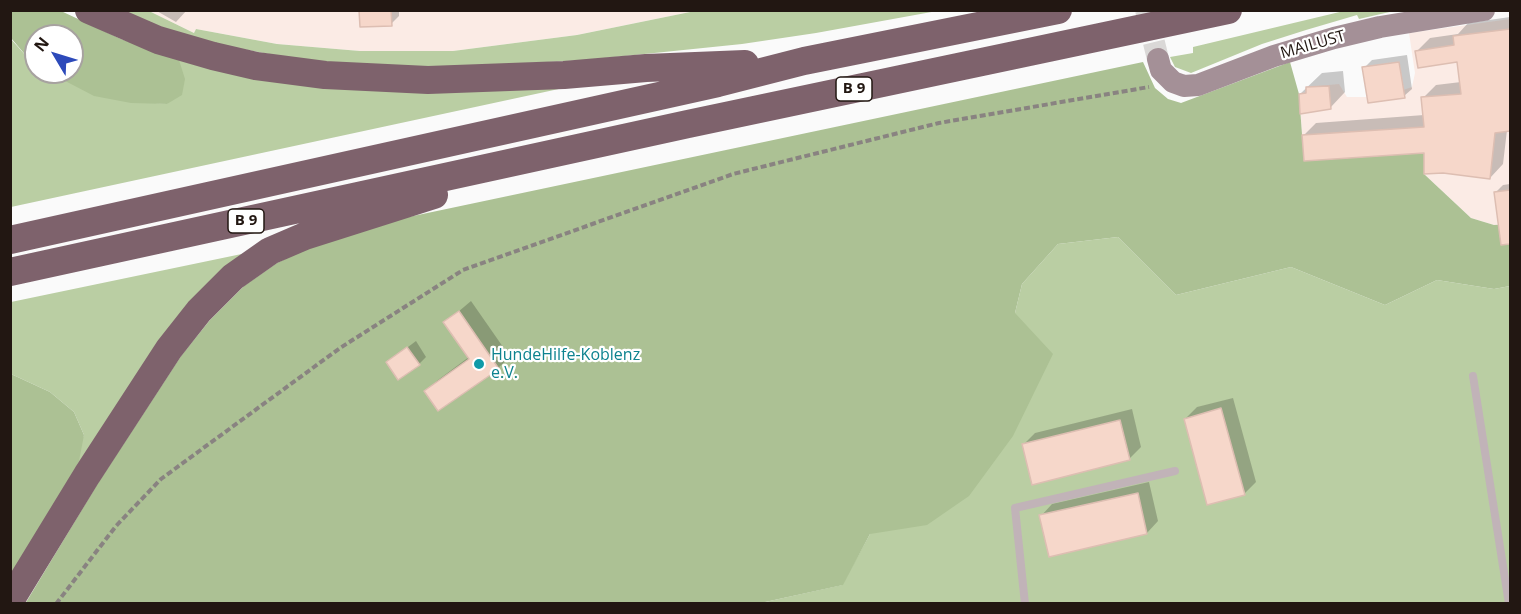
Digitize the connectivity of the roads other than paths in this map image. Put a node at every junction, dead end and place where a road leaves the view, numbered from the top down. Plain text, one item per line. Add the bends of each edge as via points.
1 (89, 10) edge
2 (1058, 10) edge
3 (1228, 10) edge
4 (1484, 10) edge
5 (1158, 59) tunnel mouth
6 (804, 61) junction
7 (481, 170) junction
8 (154, 209) junction
9 (10, 222) edge
10 (10, 240) edge
11 (10, 272) edge
12 (1473, 376) dead end
13 (1175, 471) dead end
14 (10, 601) edge
15 (1025, 603) edge
16 (1509, 603) edge

1 - 6 highway via 158,40 213,56 325,75 428,80
2 - 6 highway, B 9
3 - 7 highway, B 9
4 - 5 street, MAILUST via 1334,38 1198,85 1173,82 1161,70
6 - 8 highway, B 9
7 - 11 highway, B 9
7 - 14 highway via 427,199 305,236 270,251 234,277 199,311 169,349
8 - 9 highway via 82,209
8 - 10 highway, B 9
12 - 16 lane
13 - 15 lane via 1015,508

